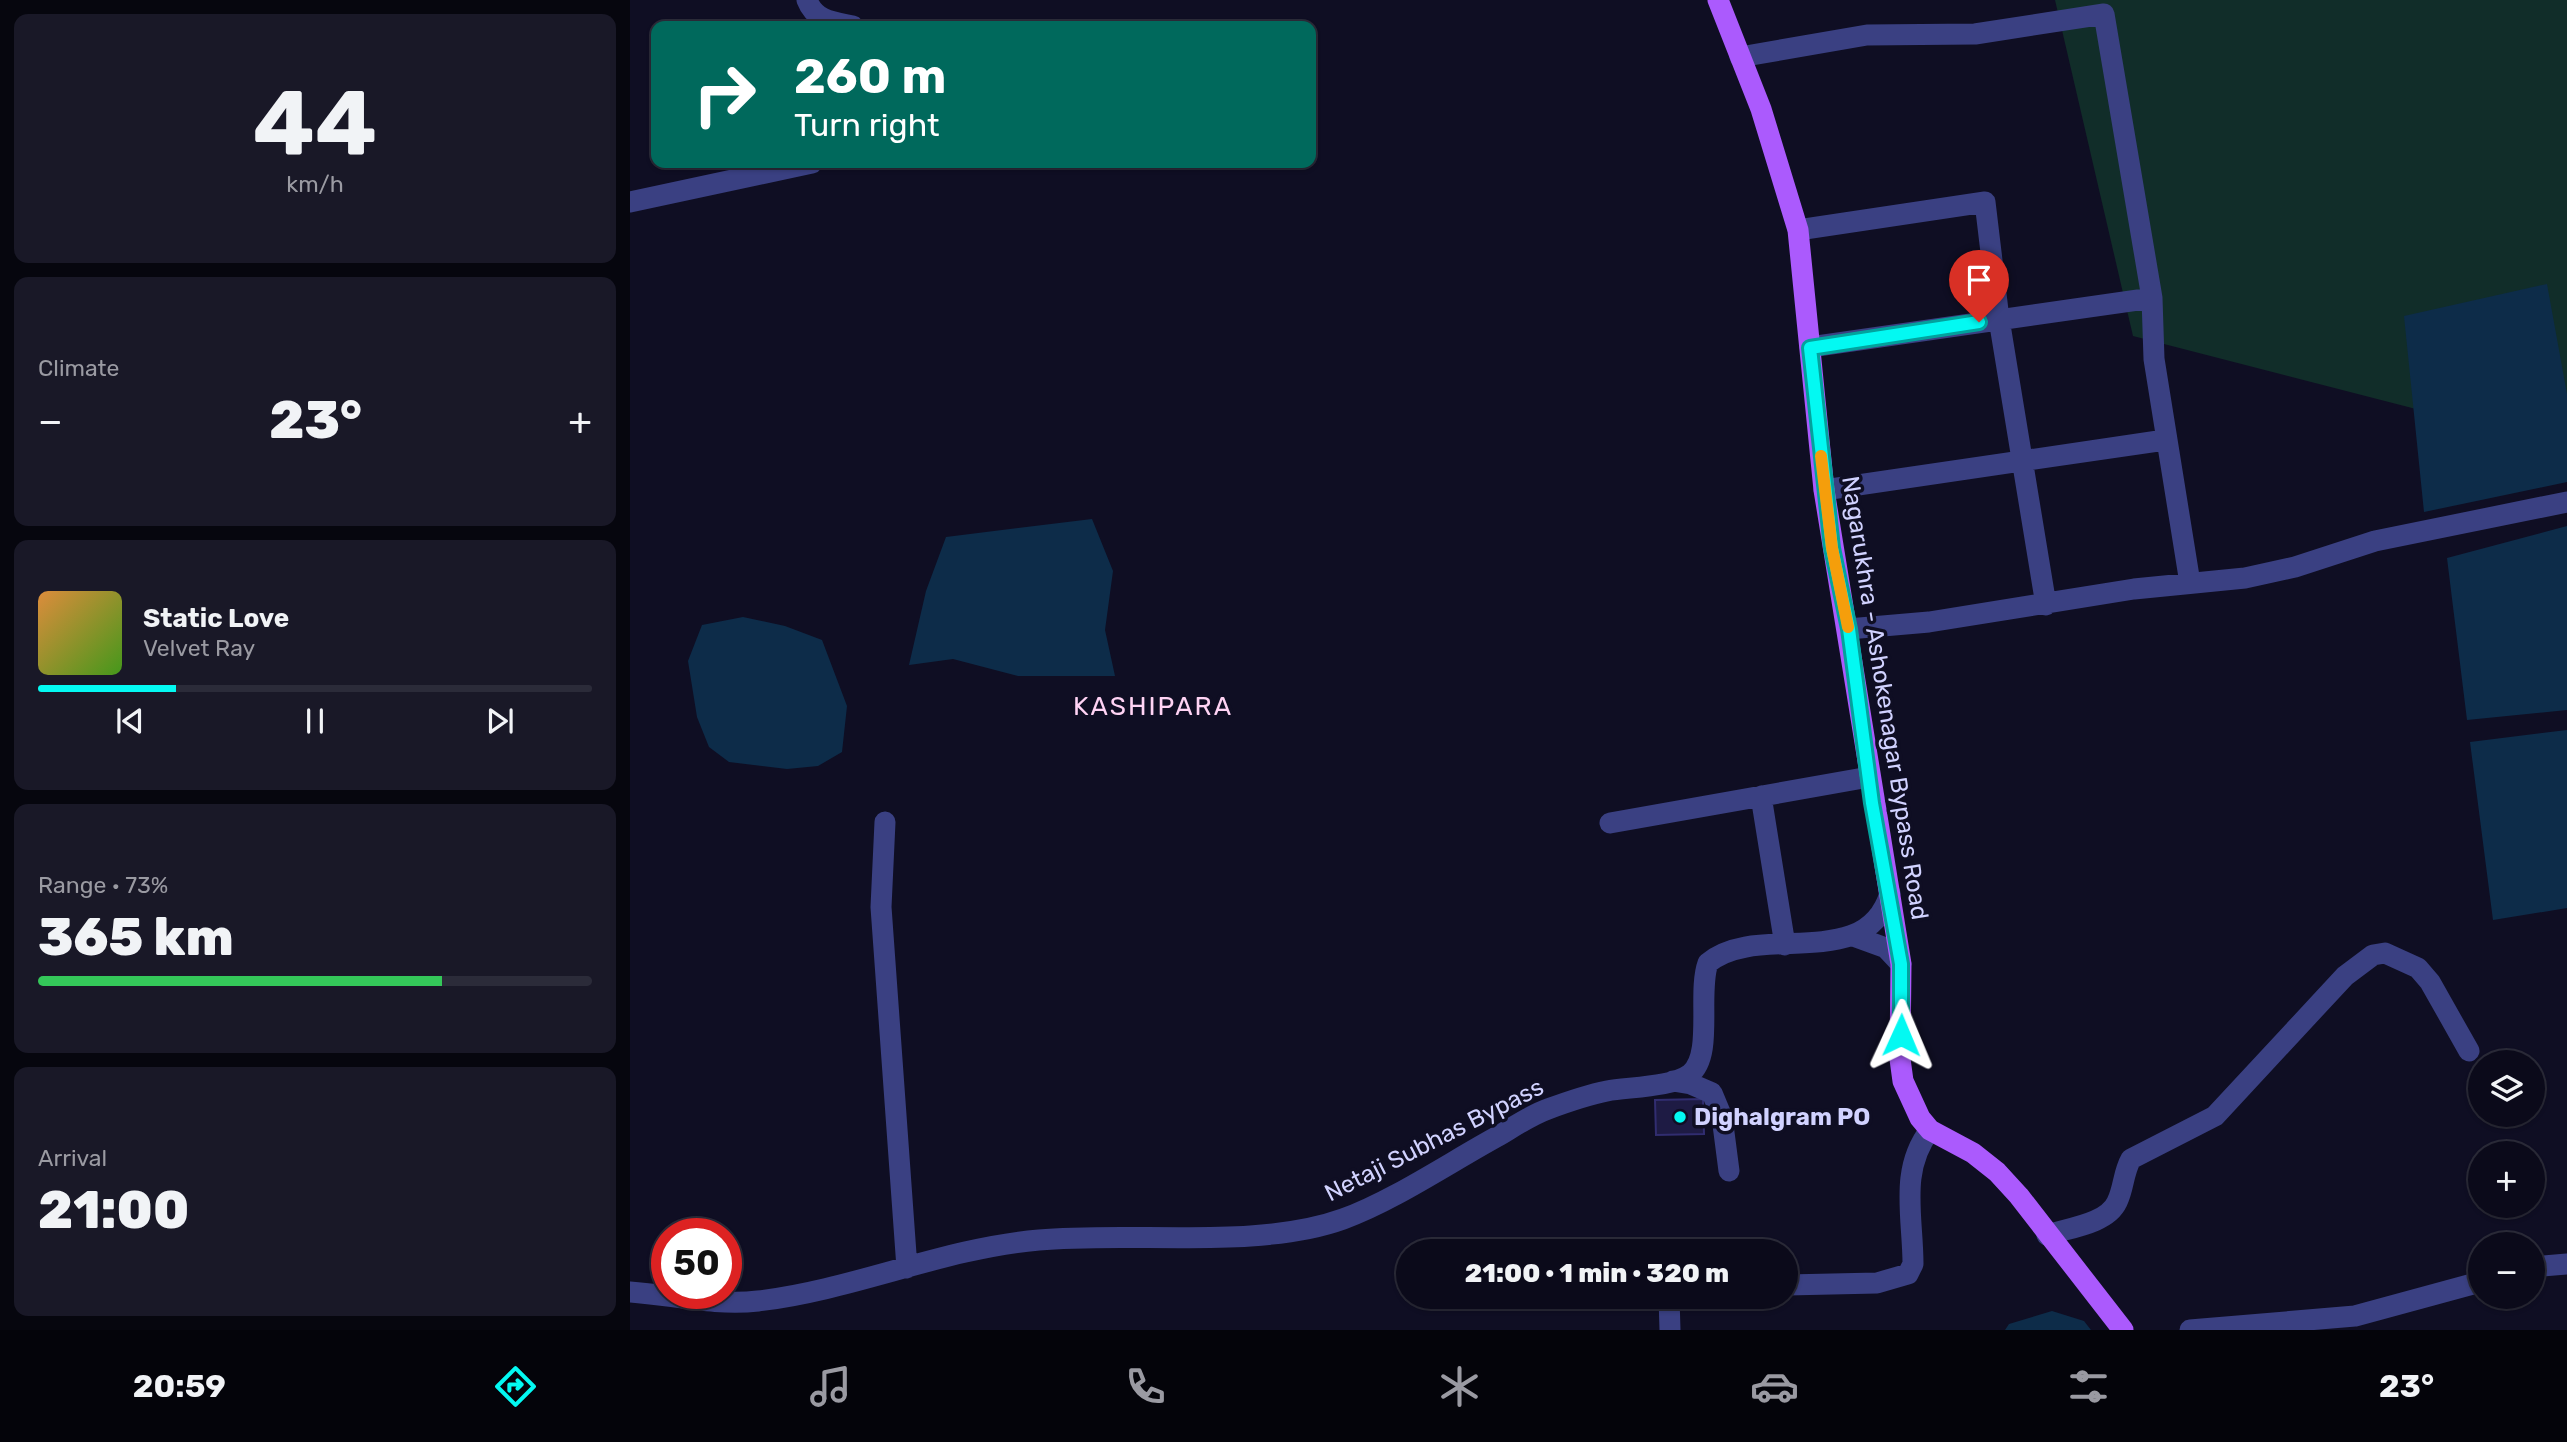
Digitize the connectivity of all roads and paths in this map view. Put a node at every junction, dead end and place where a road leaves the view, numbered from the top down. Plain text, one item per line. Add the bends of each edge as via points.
1 (807, 0) edge
2 (1718, 0) edge
3 (825, 21) edge
4 (1741, 57) junction
5 (789, 168) edge
6 (630, 202) edge
7 (1798, 230) junction
8 (2152, 298) junction
9 (1999, 319) junction
10 (1810, 348) junction
11 (2165, 440) junction
12 (2023, 459) junction
13 (1824, 490) junction
14 (2567, 502) edge
15 (2190, 583) junction
16 (2046, 605) junction
17 (1849, 629) junction
18 (1868, 777) junction
19 (1760, 796) junction
20 (885, 822) dead end
21 (1610, 823) dead end
22 (1890, 893) junction
23 (1853, 936) junction
24 (1785, 945) junction
25 (1901, 964) junction
26 (2468, 1050) edge
27 (1673, 1081) junction
28 (1930, 1130) junction
29 (1730, 1171) dead end
30 (2047, 1235) junction
31 (2567, 1264) edge
32 (2545, 1267) edge
33 (907, 1268) junction
34 (1798, 1285) edge
35 (2468, 1285) edge
36 (630, 1292) edge
37 (1669, 1309) edge
38 (2319, 1326) edge
39 (1670, 1330) edge
40 (2123, 1330) edge
41 (2190, 1330) edge

1 - 3 street
2 - 4 main road, Nagarukhra - Ashokenagar Bypass Road
4 - 7 main road, Nagarukhra - Ashokenagar Bypass Road
4 - 8 street via 1867,34 1975,34 2104,14
5 - 6 street
7 - 9 street via 1985,202
7 - 10 main road, Nagarukhra - Ashokenagar Bypass Road
8 - 9 street
8 - 11 street via 2154,359
9 - 10 street
9 - 12 street
10 - 13 main road, Nagarukhra - Ashokenagar Bypass Road
11 - 12 street
11 - 15 street
12 - 13 street
12 - 16 street
13 - 17 main road, Nagarukhra - Ashokenagar Bypass Road
14 - 15 street via 2375,541 2245,578
15 - 16 street
16 - 17 street
17 - 18 main road, Nagarukhra - Ashokenagar Bypass Road
18 - 19 street
18 - 22 main road, Nagarukhra - Ashokenagar Bypass Road
19 - 21 street
19 - 24 street
20 - 33 street via 881,907
22 - 23 street, Netaji Subhas Bypass via 1882,915
22 - 25 main road, Nagarukhra - Ashokenagar Bypass Road
23 - 24 street, Netaji Subhas Bypass
23 - 25 street via 1886,948
24 - 27 street, Netaji Subhas Bypass via 1736,950 1708,962 1699,1064 1689,1075
25 - 28 main road, Nagarukhra - Ashokenagar Bypass Road via 1903,1082 1911,1105
26 - 30 street via 2418,968 2385,953 2373,955 2345,976 2215,1116 2131,1159 2112,1210
27 - 29 street via 1712,1093 1722,1117
27 - 33 street, Netaji Subhas Bypass via 1605,1091 1543,1111 1344,1219 1305,1229 1036,1240
28 - 30 main road, Nagarukhra - Ashokenagar Bypass Road via 1997,1172
28 - 34 street via 1918,1145 1910,1175 1913,1264 1909,1274 1877,1283
30 - 40 main road, Nagarukhra - Ashokenagar Bypass Road
31 - 32 street
33 - 36 street, Netaji Subhas Bypass via 757,1301
35 - 38 street
37 - 39 street
38 - 41 street

